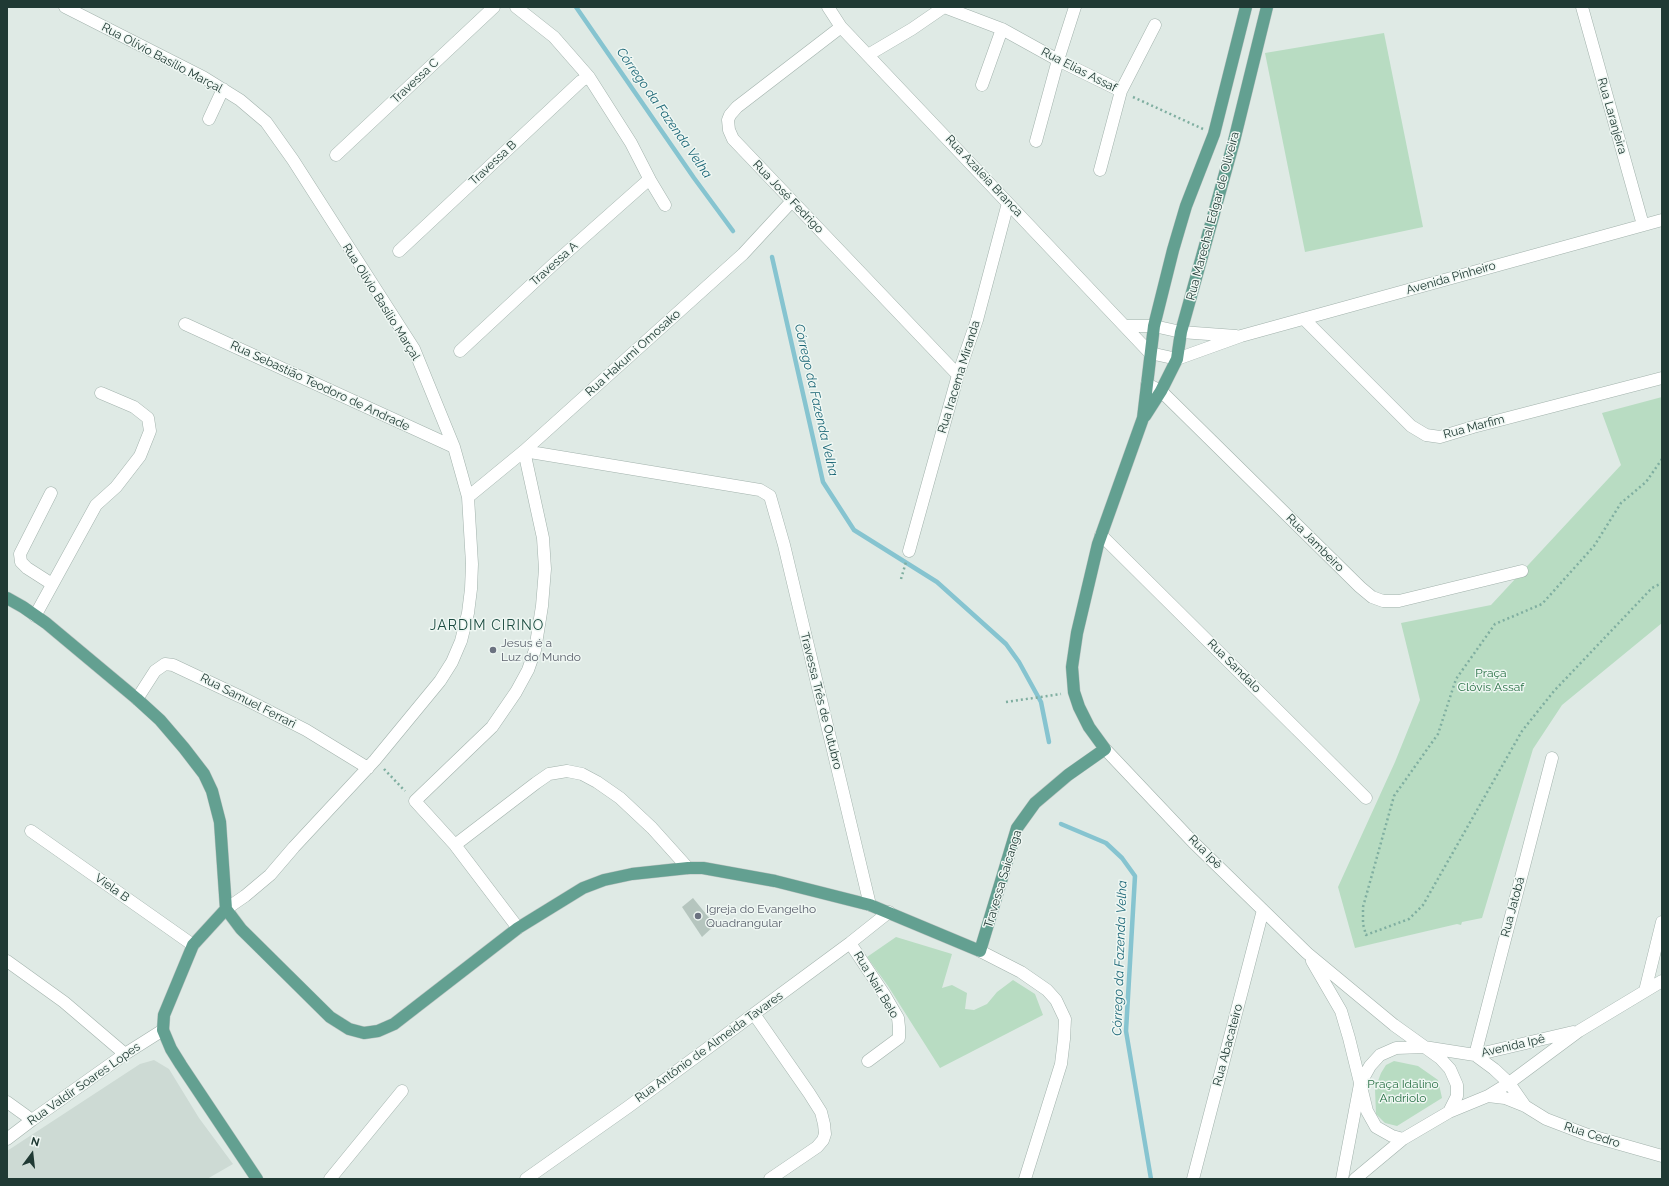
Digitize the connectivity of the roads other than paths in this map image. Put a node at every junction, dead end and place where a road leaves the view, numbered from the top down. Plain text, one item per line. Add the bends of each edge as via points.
1 (65, 7) edge
2 (494, 7) edge
3 (516, 7) edge
4 (828, 7) edge
5 (944, 7) edge
6 (1075, 7) edge
7 (1246, 7) edge
8 (1267, 7) edge
9 (1582, 7) edge
10 (1155, 25) dead end
11 (841, 27) junction
12 (1002, 29) junction
13 (868, 55) junction
14 (1058, 60) junction
15 (589, 77) junction
16 (982, 85) dead end
17 (223, 90) junction
18 (1121, 91) junction
19 (208, 119) dead end
20 (1036, 141) dead end
21 (336, 155) dead end
22 (1100, 170) dead end
23 (650, 180) junction
24 (792, 201) junction
25 (1008, 203) junction
26 (665, 205) dead end
27 (1662, 220) edge
28 (1643, 225) junction
29 (399, 251) dead end
30 (1304, 319) junction
31 (185, 324) dead end
32 (1126, 326) junction
33 (1154, 326) junction
34 (1182, 332) junction
35 (1241, 336) junction
36 (460, 351) dead end
37 (1150, 353) junction
38 (1177, 359) junction
39 (958, 375) junction
40 (1662, 378) edge
41 (1147, 384) junction
42 (1161, 391) junction
43 (101, 393) dead end
44 (1143, 418) junction
45 (454, 447) junction
46 (524, 451) junction
47 (51, 492) dead end
48 (468, 497) junction
49 (1102, 535) junction
50 (909, 551) dead end
51 (1522, 571) dead end
52 (52, 584) junction
53 (7, 598) edge
54 (35, 616) junction
55 (137, 699) junction
56 (1105, 749) junction
57 (1552, 758) dead end
58 (371, 764) junction
59 (1366, 798) dead end
60 (31, 831) dead end
61 (455, 844) junction
62 (688, 868) junction
63 (870, 905) junction
64 (226, 909) junction
65 (1263, 910) junction
66 (889, 912) junction
67 (1662, 922) edge
68 (518, 928) junction
69 (850, 943) junction
70 (193, 945) junction
71 (980, 951) junction
72 (1307, 953) junction
73 (7, 961) edge
74 (1660, 984) edge
75 (1646, 991) junction
76 (754, 1014) junction
77 (163, 1030) junction
78 (1578, 1031) junction
79 (1424, 1047) junction
80 (125, 1054) junction
81 (1475, 1056) junction
82 (868, 1061) dead end
83 (1509, 1083) junction
84 (1360, 1084) junction
85 (402, 1091) dead end
86 (1488, 1096) junction
87 (7, 1102) edge
88 (1525, 1106) junction
89 (1449, 1112) junction
90 (32, 1120) junction
91 (7, 1139) edge
92 (1403, 1139) junction
93 (1662, 1156) edge
94 (533, 1177) edge
95 (257, 1179) edge
96 (330, 1179) edge
97 (770, 1179) edge
98 (1025, 1179) edge
99 (1193, 1179) edge
100 (1342, 1179) edge
101 (1355, 1179) edge

1 - 17 street, Rua Olívio Basílio Marçal via 203,77
2 - 21 street, Travessa C
3 - 15 street via 554,37
4 - 11 street, Rua Azaleia Branca
5 - 12 street, Rua Elias Assaf
5 - 13 street
6 - 14 street
7 - 33 main road, Rua Marechal Edgar de Oliveira via 1214,134 1186,206
8 - 34 main road, Rua Marechal Edgar de Oliveira
9 - 28 street, Rua Laranjeira
10 - 18 street
11 - 13 street, Rua Azaleia Branca
11 - 24 street, Rua José Fedrigo via 738,107 728,120 733,139
12 - 14 street, Rua Elias Assaf
12 - 16 street
13 - 25 street, Rua Azaleia Branca
14 - 18 street, Rua Elias Assaf
14 - 20 street
15 - 23 street via 631,143
15 - 29 street, Travessa B via 581,81
17 - 19 street
17 - 45 street, Rua Olívio Basílio Marçal via 240,100 266,122 293,160 414,349
18 - 22 street
23 - 26 street
23 - 36 street, Travessa A via 557,261
24 - 39 street, Rua José Fedrigo
24 - 46 street, Rua Hakumi Omosako via 743,254
25 - 32 street, Rua Azaleia Branca
25 - 39 street, Rua Iracema Miranda via 977,320
27 - 28 street, Avenida Pinheiro
28 - 30 street, Avenida Pinheiro
30 - 35 street, Avenida Pinheiro
30 - 40 street, Rua Marfim via 1411,426 1426,435 1440,437 1473,426
31 - 45 street, Rua Sebastião Teodoro de Andrade
32 - 33 street
32 - 37 street, Rua Azaleia Branca
33 - 34 street, Avenida Pinheiro
33 - 37 main road, Rua Marechal Edgar de Oliveira
34 - 35 street, Avenida Pinheiro
34 - 38 main road, Rua Marechal Edgar de Oliveira
35 - 38 street, Avenida Pinheiro
37 - 38 street
37 - 41 main road, Rua Marechal Edgar de Oliveira
38 - 42 main road, Rua Marechal Edgar de Oliveira
39 - 50 street, Rua Iracema Miranda
41 - 42 street, Rua Jambeiro
41 - 44 main road, Rua Marechal Edgar de Oliveira
42 - 44 main road, Rua Marechal Edgar de Oliveira
42 - 51 street, Rua Jambeiro via 1372,597 1383,601 1399,600
43 - 52 street via 134,408 148,418 150,431 140,456 116,487 96,505
44 - 49 main road, Rua Marechal Edgar de Oliveira
45 - 48 street, Rua Olívio Basílio Marçal
46 - 48 street, Rua Hakumi Omosako
46 - 61 street via 543,538 545,569 535,650 516,692 492,727 415,801
46 - 63 street, Travessa Três de Outubro via 760,490 770,496 786,553
47 - 52 street via 20,554 21,562 27,568
48 - 58 street, Rua Olívio Basílio Marçal via 471,589 461,641 440,681
49 - 56 main road, Rua Marechal Edgar de Oliveira via 1077,633 1072,667 1074,692 1079,707 1089,727
49 - 59 street, Rua Sandalo
52 - 54 street
53 - 54 main road
54 - 55 main road
55 - 58 street, Rua Samuel Ferrari via 159,667 165,664 173,665
55 - 64 main road via 160,720 184,748 204,774 212,791 220,822
56 - 65 street, Rua Ipê via 1193,842
56 - 71 main road, Travessa Saicanga via 1068,775 1035,803 1017,828
57 - 81 street, Rua Jatobá
58 - 64 street, Rua Olívio Basílio Marçal via 270,875
60 - 70 street, Viela B
61 - 62 street via 536,783 550,774 567,771 582,774 598,782 620,798 652,828
61 - 68 street
62 - 63 main road via 703,868 775,881
62 - 68 main road via 604,880 583,888
63 - 66 main road
64 - 68 main road via 241,930 330,1017 349,1029 364,1033 378,1032 394,1024
64 - 70 main road
65 - 72 street, Rua Ipê
65 - 99 street, Rua Abacateiro
66 - 69 street, Rua Antônio de Almeida Tavares
66 - 71 main road
67 - 75 street
69 - 76 street, Rua Antônio de Almeida Tavares
69 - 82 street, Rua Nair Belo via 898,1018 899,1038
70 - 77 main road via 164,1015
71 - 98 street via 1021,972 1047,990 1056,1000 1065,1019 1061,1064
72 - 79 street, Rua Ipê
72 - 84 street, Rua Ipê via 1341,1011
73 - 80 street via 64,1002
74 - 75 street, Avenida Ipê
75 - 78 street, Avenida Ipê
76 - 94 street, Rua Antônio de Almeida Tavares
76 - 97 street via 821,1112 825,1134 817,1147
77 - 80 street, Rua Valdir Soares Lopes
77 - 95 main road via 181,1065
78 - 81 street, Avenida Ipê
78 - 83 street, Avenida Ipê
79 - 81 street, Avenida Ipê
79 - 84 street via 1396,1048 1380,1055
79 - 89 street via 1450,1069 1457,1085 1457,1096
80 - 90 street, Rua Valdir Soares Lopes
81 - 83 street, Rua Cedro
83 - 86 street, Avenida Ipê
83 - 88 street, Rua Cedro
84 - 92 street via 1367,1111 1376,1127
84 - 100 street
85 - 96 street
86 - 88 street, Rua Cedro via 1505,1098
86 - 89 street, Avenida Ipê
87 - 90 street
88 - 93 street, Rua Cedro via 1546,1119 1588,1135
89 - 92 street
90 - 91 street, Rua Valdir Soares Lopes
92 - 101 street

